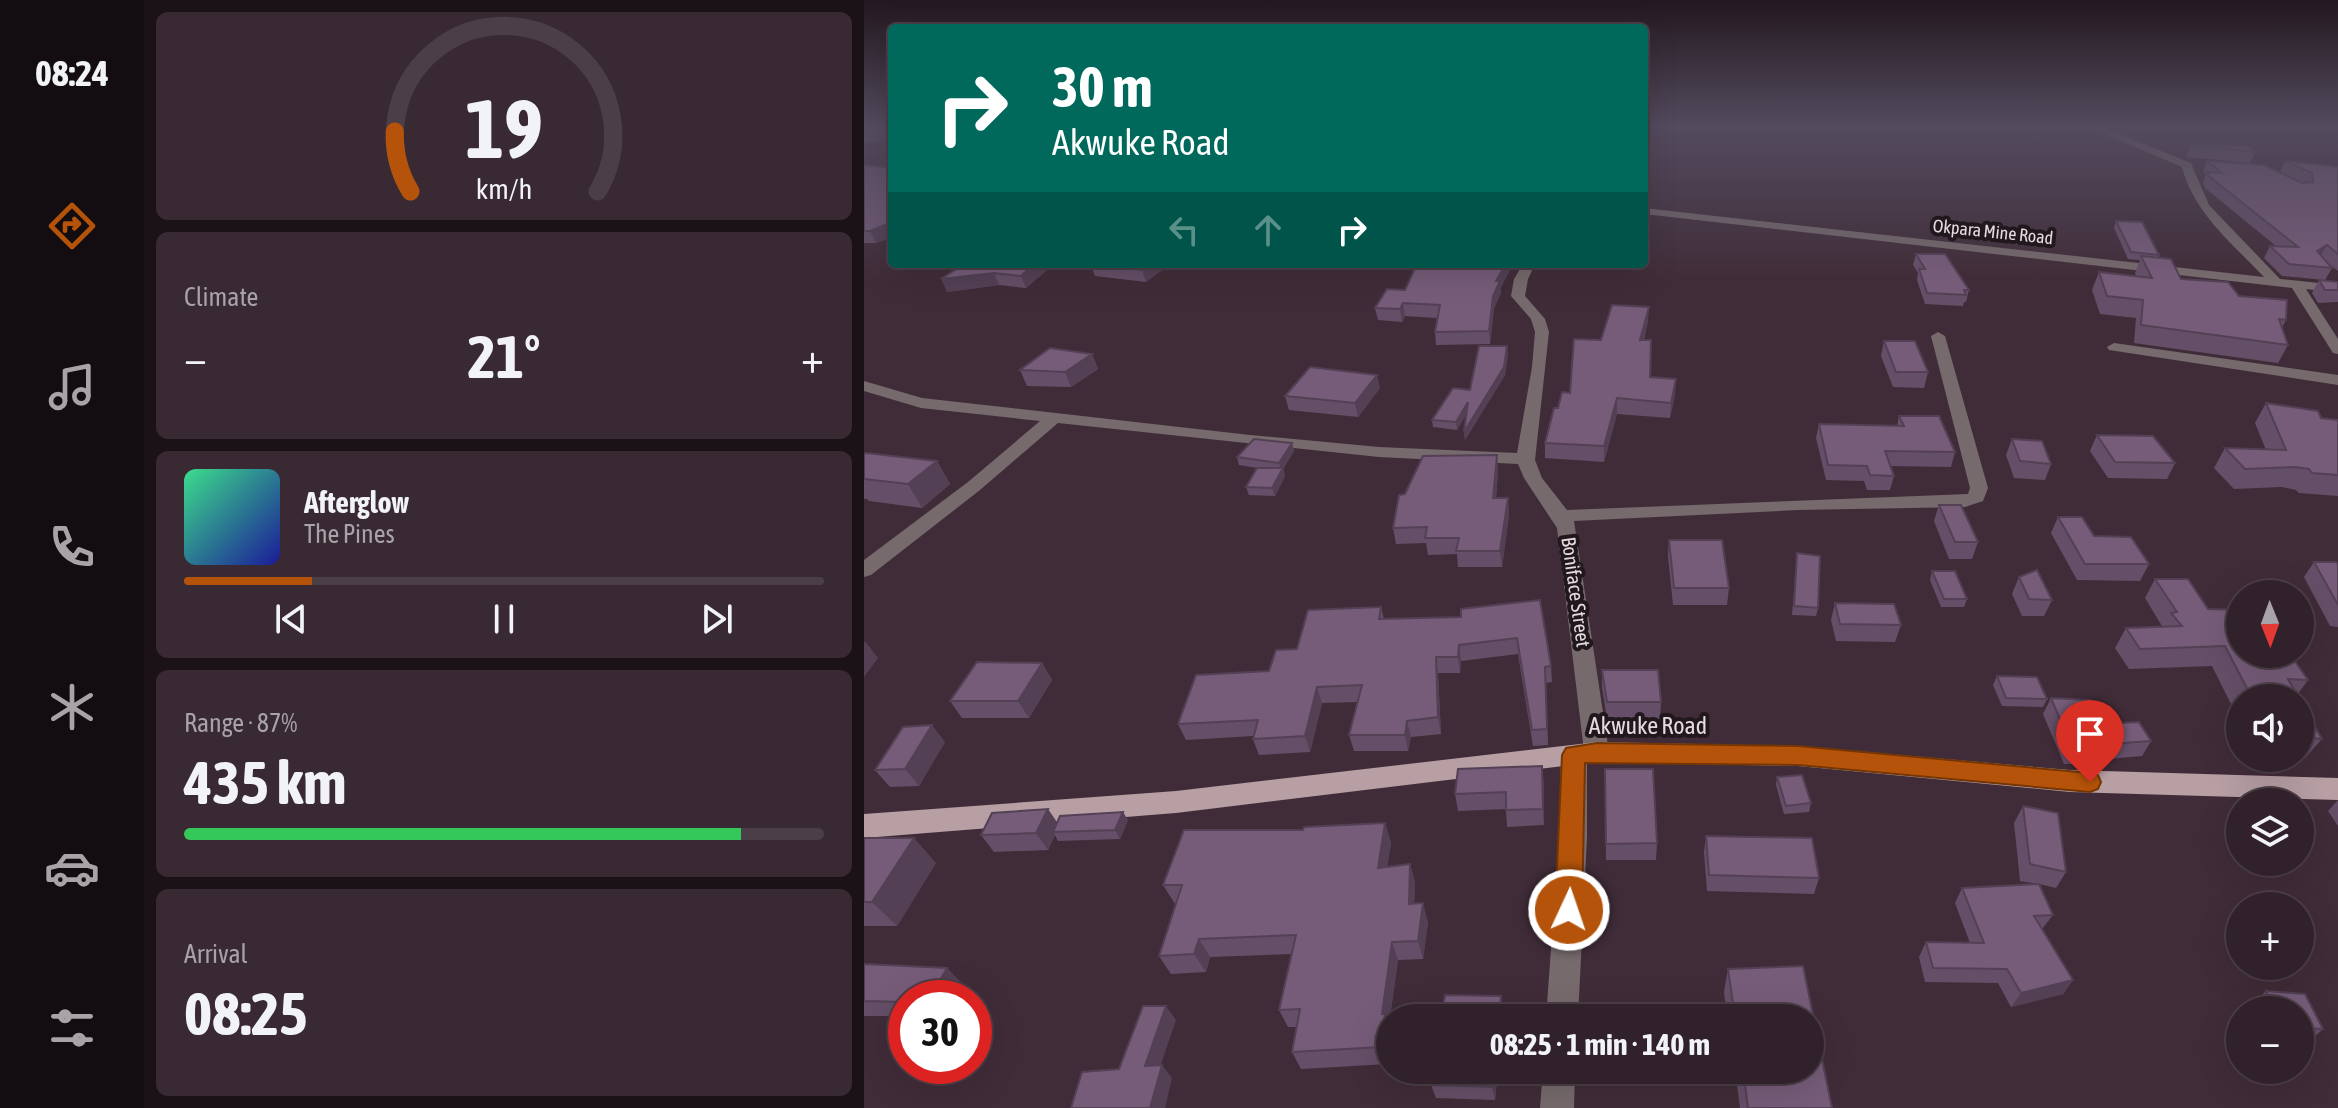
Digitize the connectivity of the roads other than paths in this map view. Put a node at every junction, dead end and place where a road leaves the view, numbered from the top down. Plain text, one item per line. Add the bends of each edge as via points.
1 (2192, 178) edge
2 (1648, 211) edge
3 (1527, 268) edge
4 (2327, 272) edge
5 (2276, 282) junction
6 (2338, 282) edge
7 (2296, 284) junction
8 (2338, 289) edge
9 (1938, 336) dead end
10 (2114, 347) dead end
11 (2338, 350) edge
12 (2338, 380) edge
13 (864, 386) edge
14 (1055, 417) junction
15 (1526, 459) junction
16 (1563, 516) junction
17 (864, 570) edge
18 (1585, 754) junction
19 (2338, 789) edge
20 (864, 826) edge
21 (1563, 1004) edge
22 (1558, 1084) edge
23 (1557, 1108) edge

1 - 5 street via 2204,207
2 - 5 street, Okpara Mine Road
3 - 15 street via 1518,296 1539,323 1541,358
4 - 6 street
5 - 7 street, Okpara Mine Road
7 - 8 street, Okpara Mine Road
7 - 11 street
9 - 16 street via 1979,488 1976,497
10 - 12 street
13 - 14 street via 921,403
14 - 15 street via 1318,446
14 - 17 street
15 - 16 street, Boniface Street
16 - 18 street, Boniface Street via 1580,610
18 - 19 main road, Akwuke Road via 1798,756 2070,781
18 - 20 main road, Akwuke Road via 1176,802
18 - 21 street, Boniface Street via 1573,837
22 - 23 street

